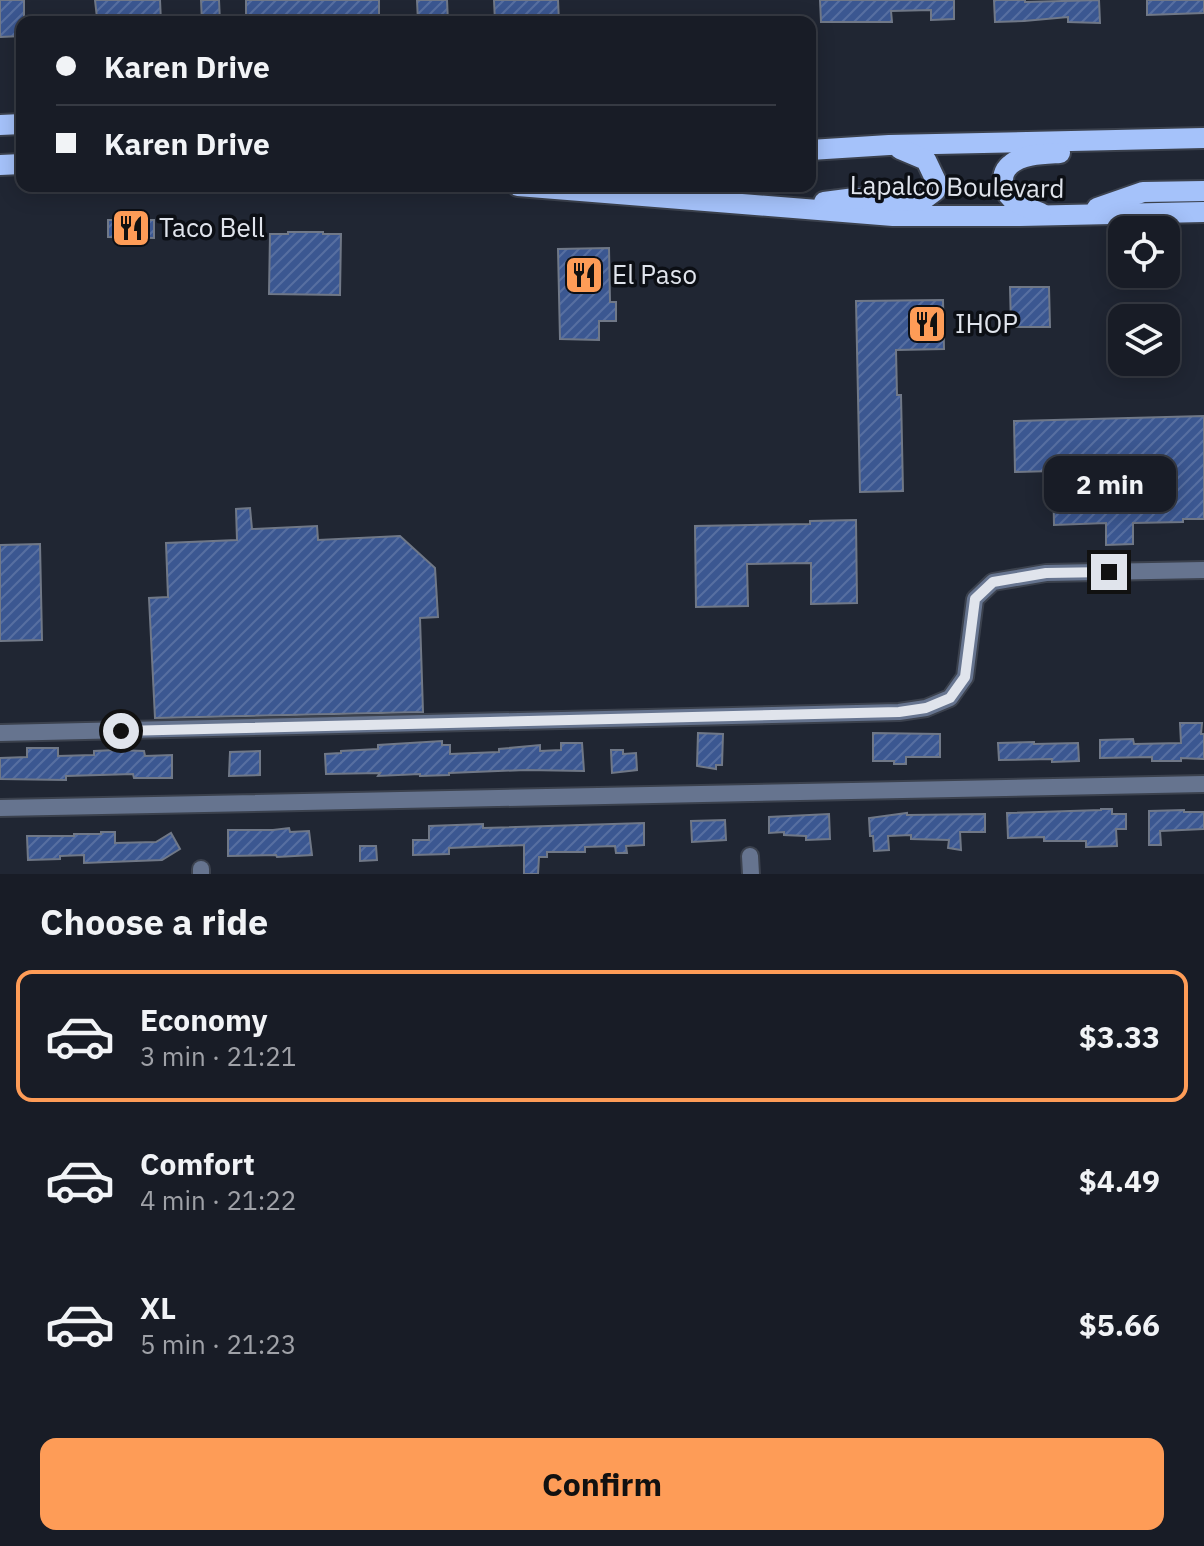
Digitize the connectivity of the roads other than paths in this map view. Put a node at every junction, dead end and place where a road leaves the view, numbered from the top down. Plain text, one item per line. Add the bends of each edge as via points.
1 (1204, 138) edge
2 (1143, 139) junction
3 (889, 145) junction
4 (816, 150) edge
5 (1204, 191) edge
6 (594, 192) edge
7 (785, 207) junction
8 (1204, 212) edge
9 (1078, 215) junction
10 (1047, 216) junction
11 (1204, 570) edge
12 (0, 733) edge
13 (1204, 784) edge
14 (0, 808) edge
15 (750, 856) dead end
16 (751, 874) edge

1 - 2 main road, Lapalco Boulevard
2 - 3 main road, Lapalco Boulevard
2 - 10 main road via 1011,164 1003,173 1007,193
3 - 4 main road, Lapalco Boulevard
3 - 7 main road via 926,160 935,191 923,200 855,198
5 - 9 main road via 1143,192
6 - 7 main road, Lapalco Boulevard
7 - 10 main road, Lapalco Boulevard via 893,216
8 - 9 main road, Lapalco Boulevard
9 - 10 main road, Lapalco Boulevard
11 - 12 street via 1046,573 993,582 975,599 965,677 950,698 899,712
13 - 14 street
15 - 16 street

